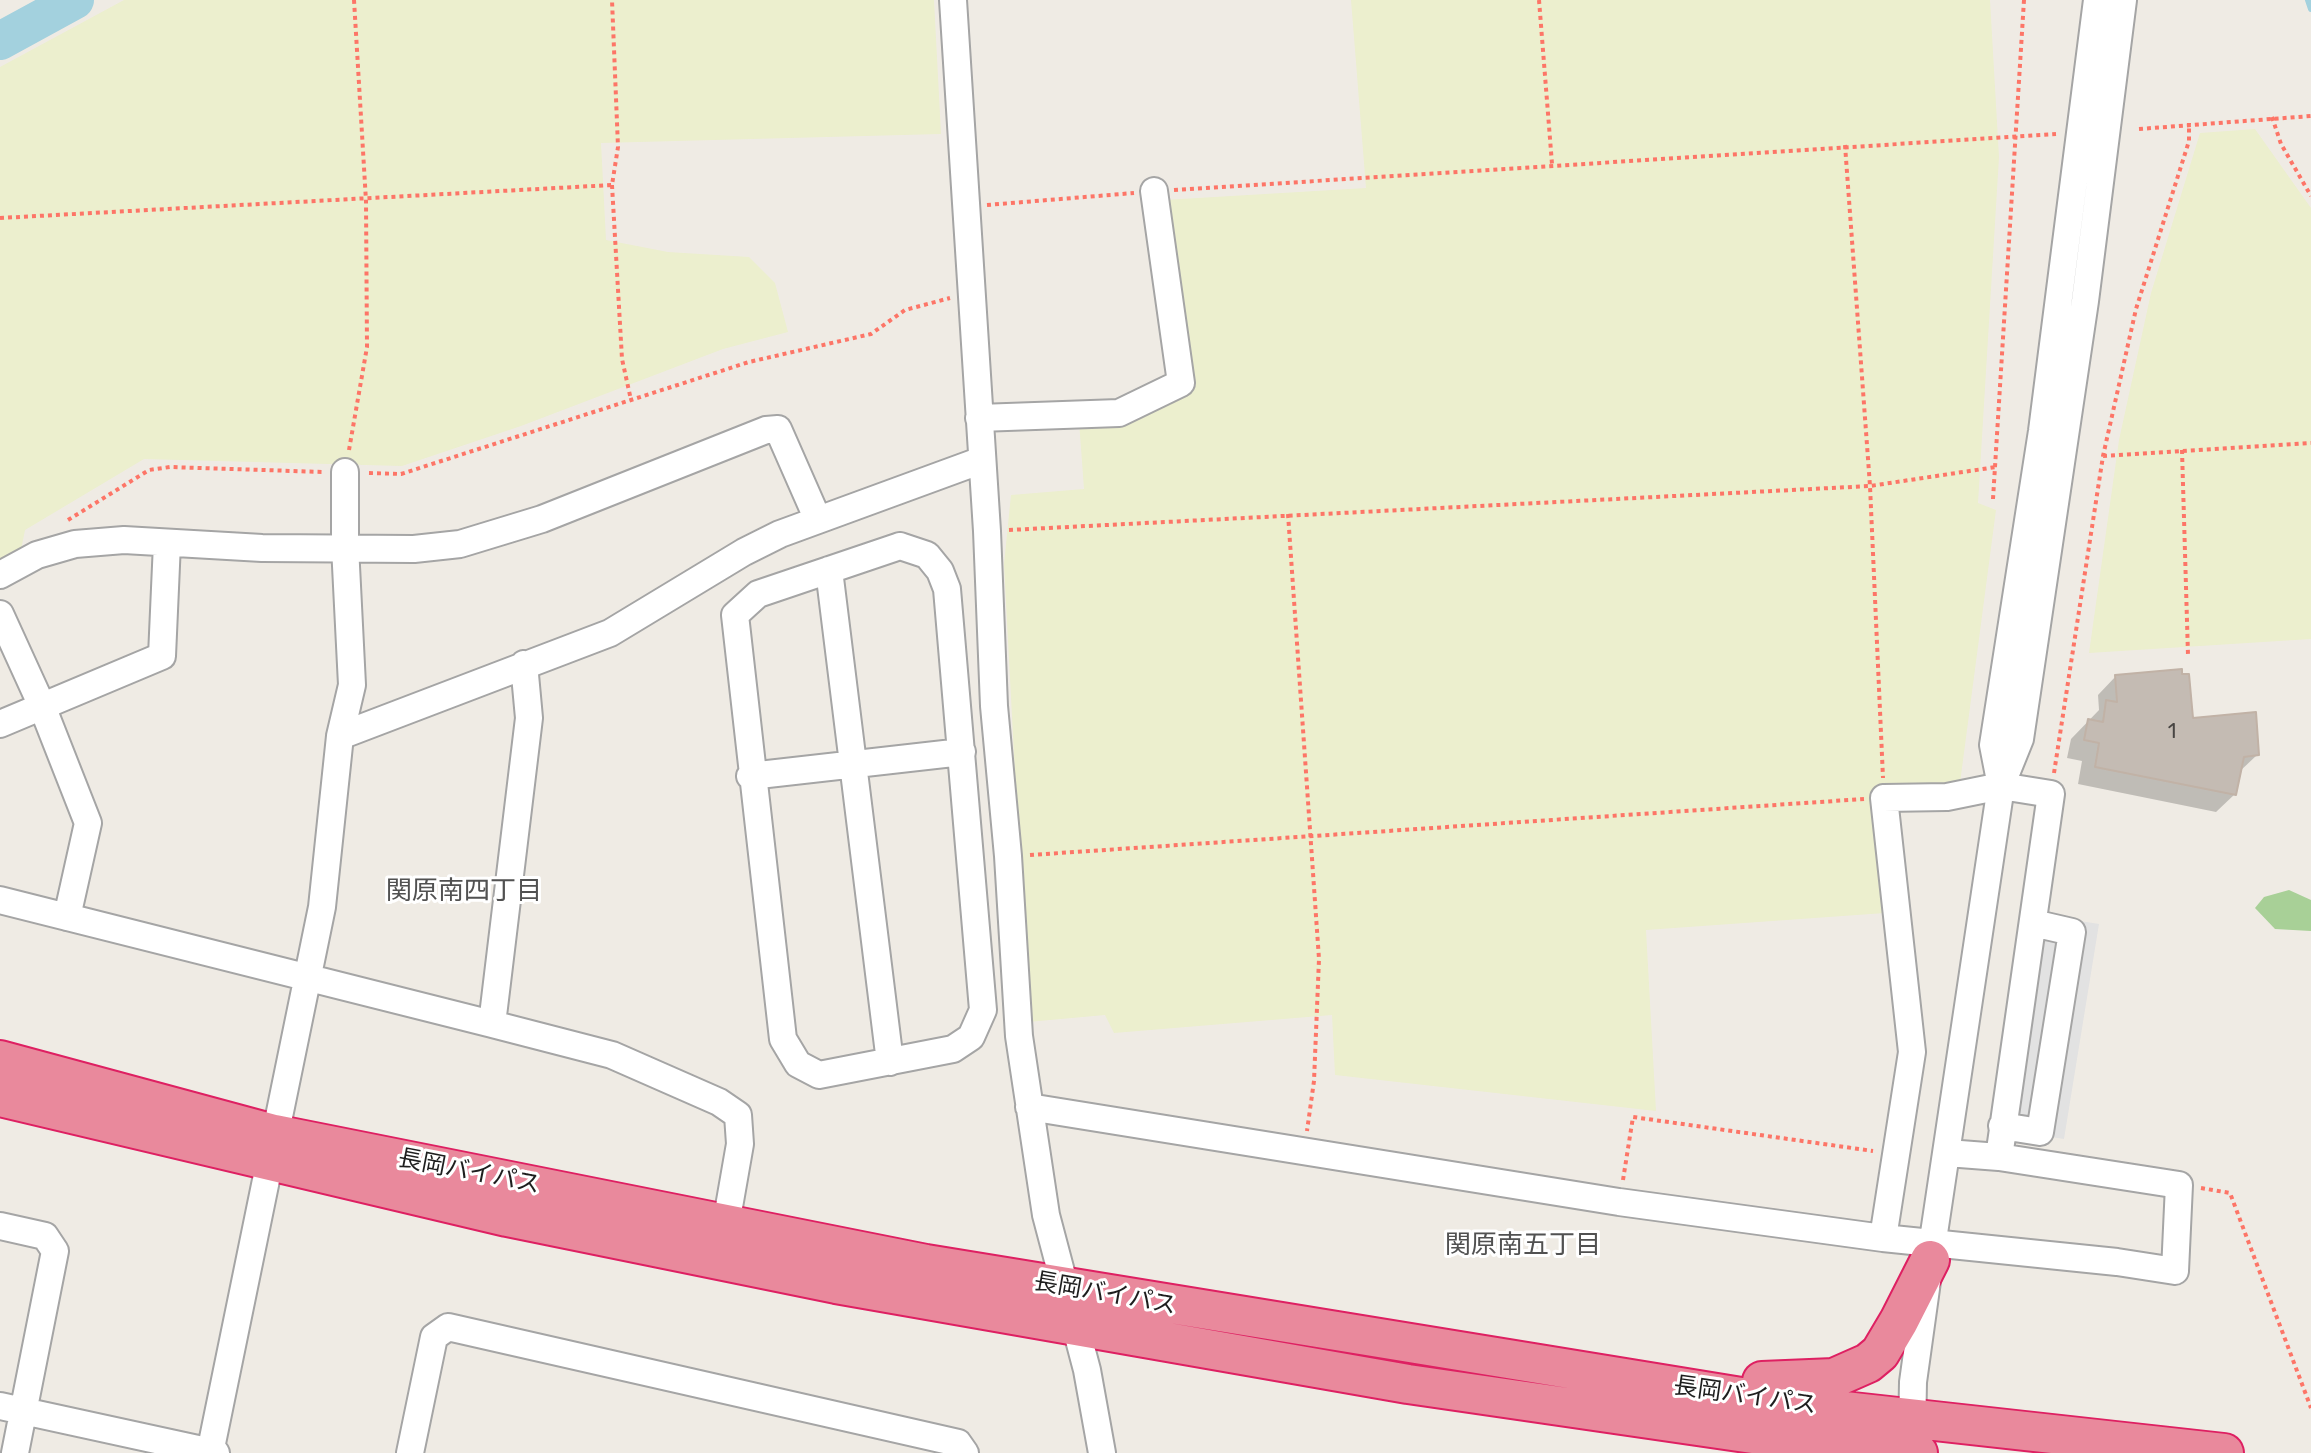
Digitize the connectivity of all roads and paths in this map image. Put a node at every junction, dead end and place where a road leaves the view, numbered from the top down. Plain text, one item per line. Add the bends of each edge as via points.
1 (354, 0) edge
2 (612, 0) edge
3 (953, 0) edge
4 (1539, 0) edge
5 (2024, 0) edge
6 (2097, 0) edge
7 (2123, 0) edge
8 (2311, 116) edge
9 (2272, 117) junction
10 (2189, 123) junction
11 (2139, 129) dead end
12 (2062, 133) dead end
13 (2014, 136) junction
14 (1845, 145) junction
15 (1552, 164) junction
16 (612, 185) junction
17 (1154, 191) junction
18 (2311, 196) edge
19 (366, 201) junction
20 (966, 206) junction
21 (0, 218) edge
22 (971, 297) junction
23 (631, 400) junction
24 (979, 418) junction
25 (2311, 443) edge
26 (2182, 450) junction
27 (2103, 456) junction
28 (982, 460) junction
29 (1996, 467) junction
30 (345, 472) junction
31 (1870, 486) junction
32 (1993, 499) dead end
33 (1288, 514) junction
34 (818, 520) junction
35 (63, 523) dead end
36 (987, 531) junction
37 (167, 543) junction
38 (345, 546) junction
39 (829, 570) junction
40 (0, 575) edge
41 (0, 614) edge
42 (2188, 655) dead end
43 (524, 664) junction
44 (42, 706) junction
45 (0, 724) edge
46 (340, 736) junction
47 (962, 752) junction
48 (852, 763) junction
49 (750, 776) junction
50 (2001, 786) junction
51 (2051, 794) junction
52 (1884, 798) junction
53 (1308, 836) junction
54 (1008, 856) junction
55 (0, 900) edge
56 (67, 917) junction
57 (2033, 923) junction
58 (308, 976) junction
59 (492, 1024) junction
60 (0, 1060) edge
61 (890, 1062) junction
62 (0, 1097) edge
63 (1029, 1107) junction
64 (2002, 1126) junction
65 (271, 1148) junction
66 (1304, 1153) junction
67 (1947, 1153) junction
68 (1896, 1155) junction
69 (1999, 1157) junction
70 (2179, 1185) junction
71 (1619, 1202) junction
72 (726, 1224) junction
73 (0, 1226) edge
74 (1883, 1238) junction
75 (1932, 1252) junction
76 (1064, 1287) junction
77 (1074, 1323) junction
78 (1631, 1380) junction
79 (2311, 1408) edge
80 (11, 1409) edge
81 (1914, 1444) edge
82 (212, 1452) edge
83 (15, 1453) edge
84 (410, 1453) edge
85 (965, 1453) edge
86 (1102, 1453) edge
87 (2224, 1453) edge

1 - 19 path
2 - 16 path via 618,147
3 - 20 street
4 - 15 path
5 - 13 path
6 - 50 street via 2042,431 1993,745
7 - 50 street via 2020,739
8 - 9 path
9 - 10 path
9 - 18 path
10 - 11 path
10 - 27 path via 2189,141 2136,309
12 - 13 path
13 - 14 path
13 - 29 path
14 - 15 path
14 - 31 path
15 - 17 path
16 - 19 path
16 - 23 path via 622,359
17 - 20 path
17 - 24 street via 1181,383 1119,413
19 - 21 path
19 - 30 path via 367,347
20 - 22 street
22 - 23 path via 905,310 871,334 749,362
22 - 24 street
23 - 30 path via 401,474
24 - 28 street
25 - 26 path
26 - 27 path
26 - 42 path
27 - 51 path
28 - 34 street
28 - 36 street
29 - 31 path
29 - 32 path
30 - 35 path via 149,470
30 - 38 street
31 - 33 path
31 - 52 path
33 - 36 path
33 - 53 path
34 - 38 street via 778,429 499,534 436,548
34 - 43 street via 744,552 610,633
36 - 54 street via 994,706
37 - 38 street
37 - 40 street via 75,544 37,555
37 - 44 street via 162,656
38 - 46 street via 352,685
39 - 47 street via 900,546 927,555 940,571 947,589
39 - 48 street
39 - 49 street via 758,594 735,615
41 - 44 street
43 - 46 street
43 - 59 street via 529,718
44 - 45 street
44 - 56 street via 88,823
46 - 58 street via 322,907
47 - 48 street
47 - 61 street via 983,1010 962,1045
48 - 49 street
48 - 61 street
49 - 61 street via 783,1039 790,1054 819,1075
50 - 51 street
50 - 52 street via 1947,797
50 - 67 street
51 - 57 street
52 - 53 path
52 - 68 street via 1912,1052
53 - 54 path
53 - 66 path via 1319,959 1314,1081
54 - 63 street via 1019,1036
55 - 56 street
56 - 58 street
57 - 64 street
57 - 64 street via 2072,932 2040,1132
58 - 59 street
58 - 65 street
59 - 72 street via 612,1055 738,1115 740,1144
60 - 65 highway, 長岡バイパス
62 - 65 highway, 長岡バイパス
63 - 66 street
63 - 76 street
64 - 69 street
65 - 72 highway, 長岡バイパス
65 - 77 highway, 長岡バイパス via 683,1255
65 - 82 street
66 - 71 street
67 - 69 street
67 - 75 street
68 - 71 path via 1633,1117
68 - 74 street
69 - 70 street
70 - 75 street via 2175,1271
70 - 79 path via 2230,1193
71 - 74 street
72 - 76 highway, 長岡バイパス
73 - 80 street via 45,1236 55,1251
74 - 75 street
75 - 78 highway via 1880,1353 1851,1373 1813,1380
75 - 81 street
76 - 77 street
76 - 78 highway, 長岡バイパス
77 - 81 highway, 長岡バイパス via 1423,1386 1829,1445
77 - 86 street
78 - 81 highway, 長岡バイパス via 1790,1405
80 - 82 street
80 - 83 street
81 - 87 highway, 長岡バイパス
84 - 85 street via 434,1337 448,1327 958,1443

